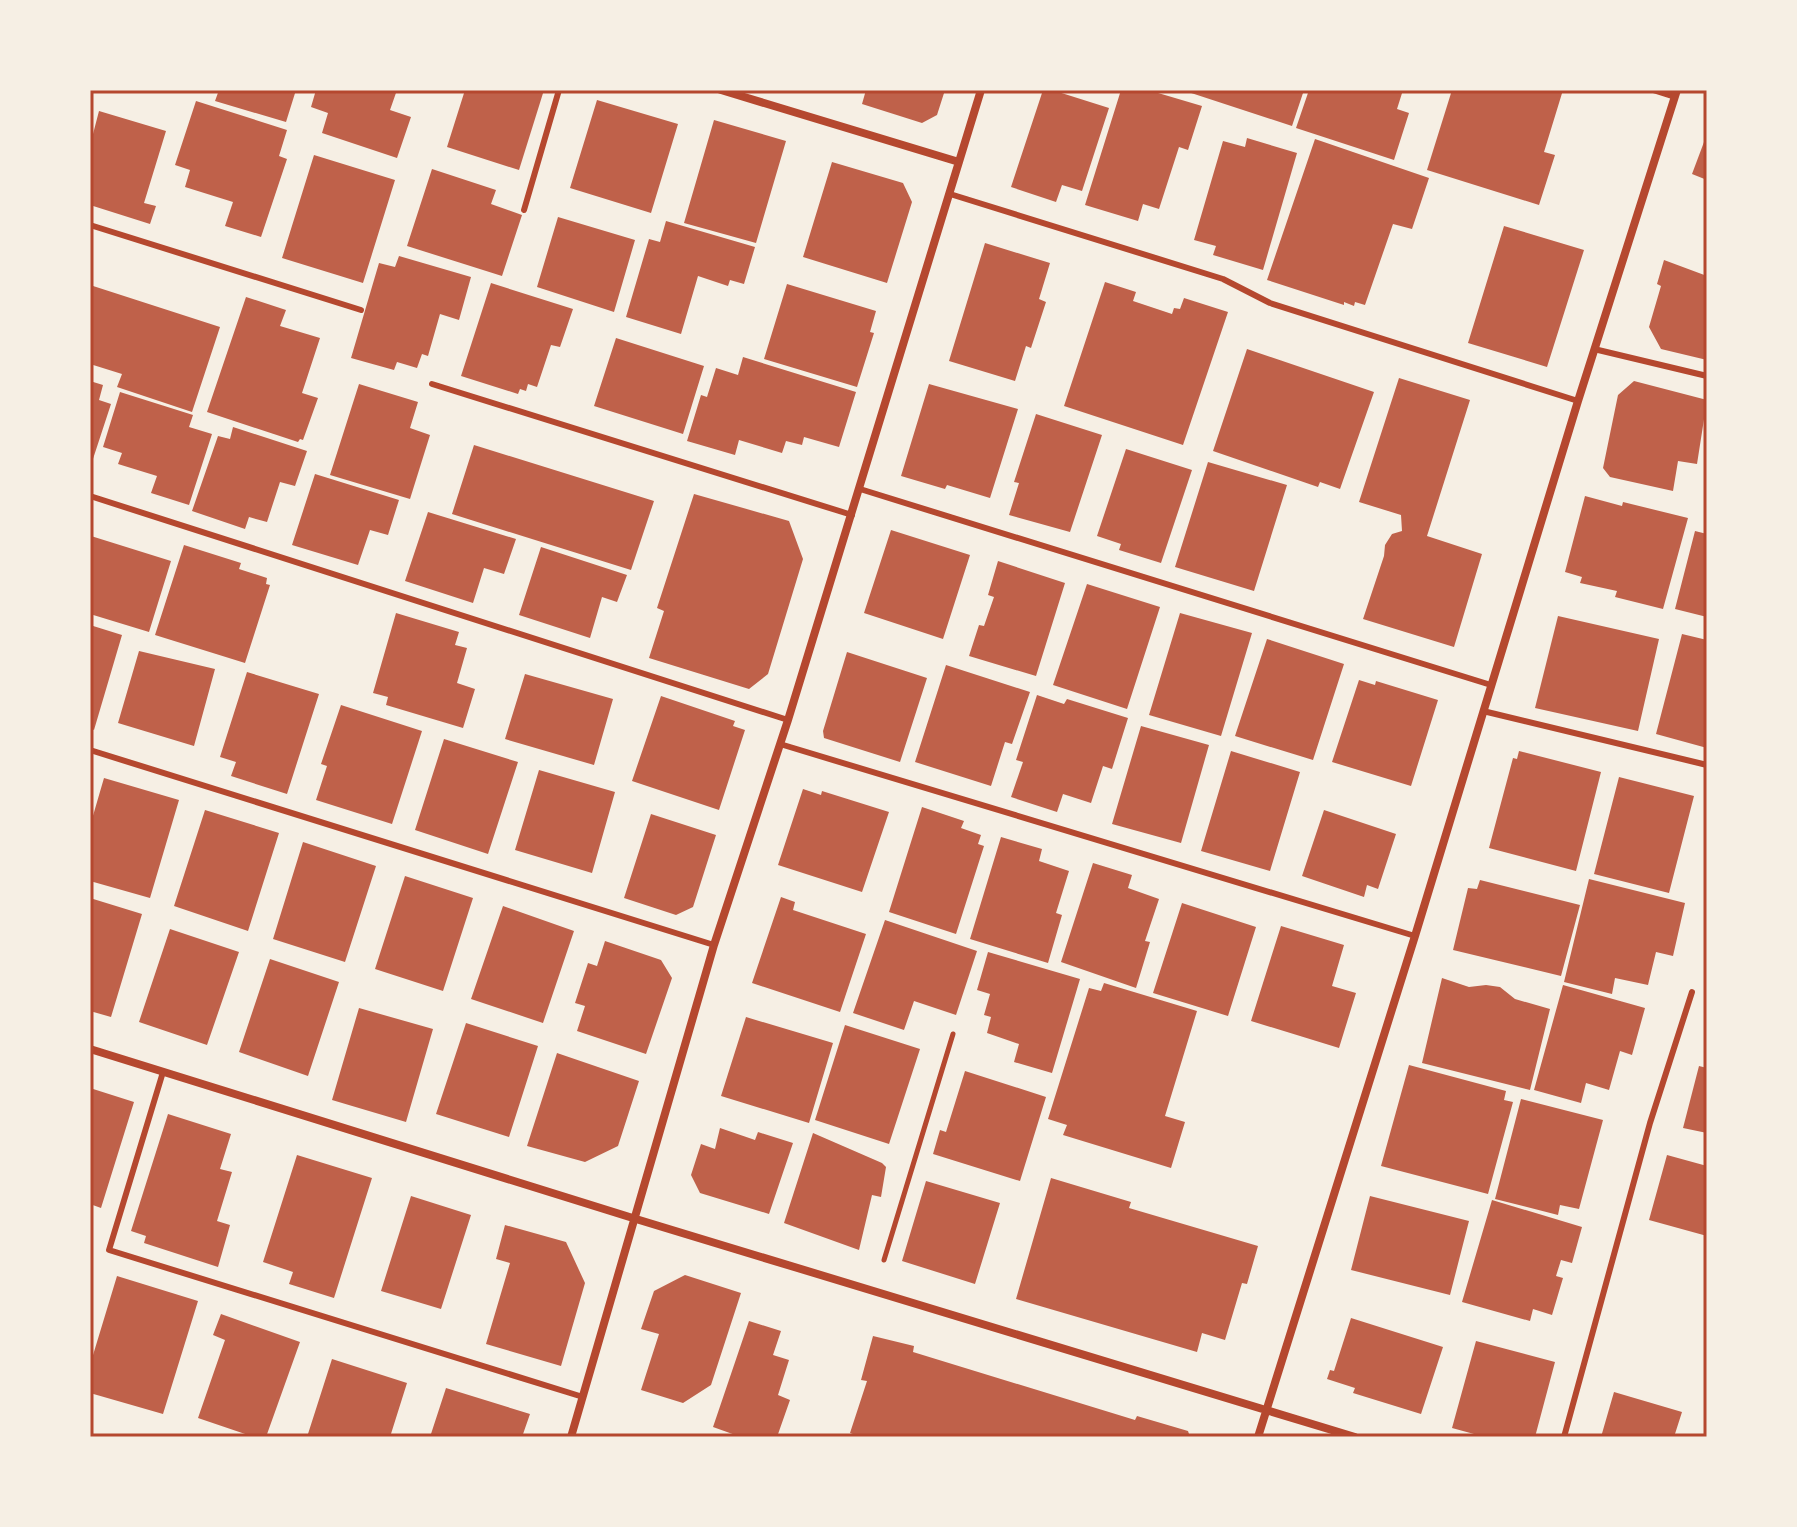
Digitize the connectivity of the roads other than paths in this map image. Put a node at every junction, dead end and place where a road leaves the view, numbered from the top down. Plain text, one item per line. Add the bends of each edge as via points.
1 (559, 90) edge
2 (721, 90) edge
3 (981, 90) edge
4 (1653, 90) edge
5 (1676, 94) edge
6 (959, 162) junction
7 (950, 194) junction
8 (524, 210) dead end
9 (90, 225) edge
10 (361, 310) dead end
11 (1594, 349) junction
12 (1707, 376) edge
13 (432, 384) dead end
14 (1578, 401) junction
15 (860, 489) junction
16 (90, 496) edge
17 (852, 515) junction
18 (1491, 685) junction
19 (1483, 711) junction
20 (788, 720) junction
21 (780, 744) junction
22 (90, 750) edge
23 (1707, 765) edge
24 (1415, 936) junction
25 (714, 945) junction
26 (1692, 992) dead end
27 (90, 1049) edge
28 (163, 1072) junction
29 (636, 1219) junction
30 (583, 1397) junction
31 (1266, 1410) junction
32 (571, 1437) edge
33 (1258, 1437) edge
34 (1355, 1437) edge
35 (1564, 1437) edge

1 - 8 lane
2 - 6 street
3 - 6 street
4 - 5 lane
5 - 11 street
6 - 7 street
7 - 14 lane via 1223,279 1270,303
7 - 15 street
9 - 10 lane
11 - 12 lane
11 - 14 street
13 - 17 lane
14 - 18 street
15 - 17 street
15 - 18 lane
16 - 20 lane
17 - 20 street
18 - 19 street
19 - 23 lane
19 - 24 street
20 - 21 street
21 - 24 lane
21 - 25 street
22 - 25 lane
24 - 31 street
25 - 29 street
26 - 35 lane via 1650,1123
27 - 28 street
28 - 29 street
28 - 30 lane via 109,1250
29 - 30 street
29 - 31 street
30 - 32 street
31 - 33 street
31 - 34 street

